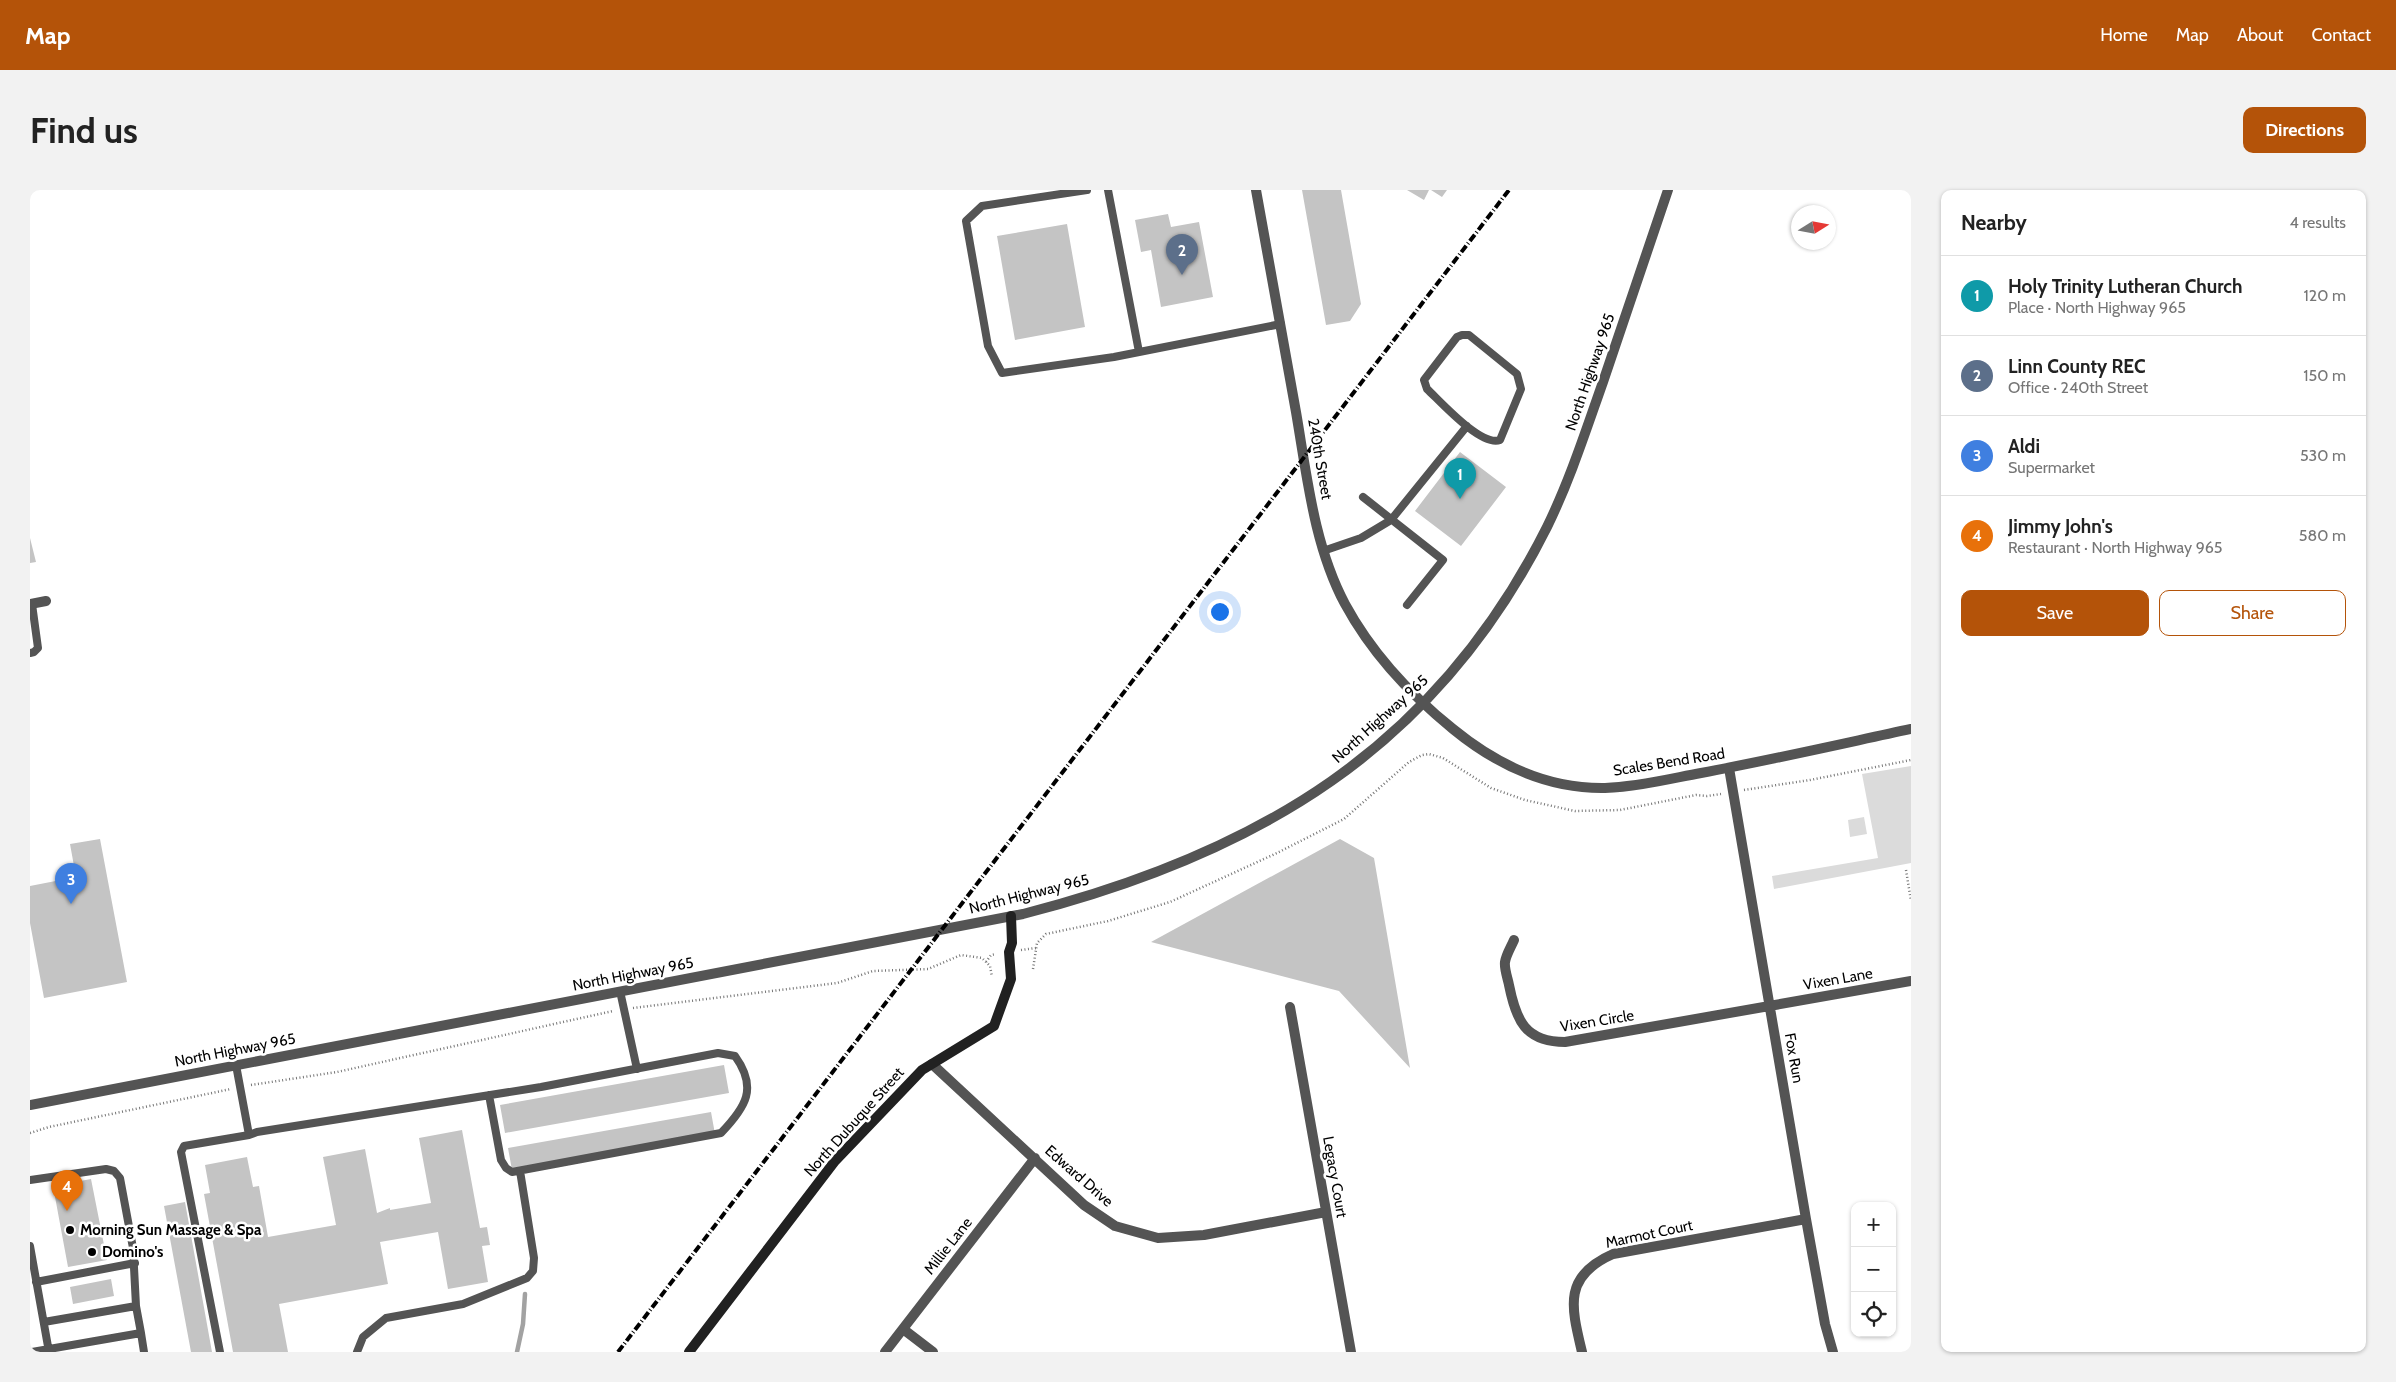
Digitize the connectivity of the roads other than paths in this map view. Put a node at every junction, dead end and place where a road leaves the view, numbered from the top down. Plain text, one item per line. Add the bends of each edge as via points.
1 (1087, 190) edge
2 (1108, 190) edge
3 (1256, 190) edge
4 (1668, 190) edge
5 (1280, 324) junction
6 (1140, 352) junction
7 (1467, 426) junction
8 (1363, 497) dead end
9 (1391, 520) junction
10 (1323, 551) junction
11 (46, 601) dead end
12 (31, 604) edge
13 (1407, 605) dead end
14 (30, 653) edge
15 (1423, 703) junction
16 (1911, 730) edge
17 (1729, 768) junction
18 (1011, 916) junction
19 (1514, 940) dead end
20 (1911, 981) edge
21 (620, 991) junction
22 (1290, 1007) dead end
23 (1771, 1007) junction
24 (932, 1064) junction
25 (236, 1065) junction
26 (636, 1069) junction
27 (489, 1095) junction
28 (30, 1105) edge
29 (249, 1135) junction
30 (1035, 1158) junction
31 (520, 1171) junction
32 (30, 1180) edge
33 (1326, 1212) junction
34 (1806, 1219) junction
35 (30, 1246) edge
36 (135, 1263) junction
37 (36, 1282) junction
38 (136, 1306) junction
39 (44, 1322) junction
40 (903, 1329) junction
41 (141, 1333) junction
42 (49, 1351) edge
43 (32, 1352) edge
44 (144, 1352) edge
45 (220, 1352) edge
46 (358, 1352) edge
47 (689, 1352) edge
48 (885, 1352) edge
49 (934, 1352) edge
50 (1351, 1352) edge
51 (1582, 1352) edge
52 (1833, 1352) edge

1 - 6 lane via 982,206 966,221 988,346 1002,373
2 - 6 lane
3 - 5 street, 240th Street
4 - 15 street, North Highway 965 via 1584,435 1547,526 1512,590 1476,642
5 - 6 lane
5 - 10 street, 240th Street
7 - 7 lane via 1480,438 1500,440 1521,389 1518,374 1469,335 1462,334 1424,380 1427,389
7 - 9 lane
8 - 9 lane
9 - 10 lane via 1361,538
9 - 13 lane via 1442,560
10 - 15 street, 240th Street via 1344,603 1356,622 1382,658
11 - 12 street
12 - 14 lane via 38,648
15 - 17 street, Scales Bend Road via 1474,746 1498,761 1526,774 1559,783 1606,788
15 - 18 street, North Highway 965 via 1340,775 1262,825 1176,865 1078,899
16 - 17 street, Scales Bend Road
17 - 23 street, Fox Run
18 - 21 street, North Highway 965
18 - 24 main road, North Dubuque Street via 1011,979 994,1026
19 - 23 street, Vixen Circle via 1505,963 1514,1012 1523,1026 1549,1042
20 - 23 street, Vixen Lane
21 - 25 street, North Highway 965
21 - 26 lane
22 - 33 street, Legacy Court
23 - 34 street, Fox Run
24 - 30 street, Edward Drive
24 - 47 main road, North Dubuque Street via 922,1070 835,1161
25 - 28 street, North Highway 965
25 - 29 lane
26 - 27 lane
26 - 31 lane via 718,1053 735,1056 748,1082 746,1096 741,1109 726,1128 714,1135
27 - 29 lane
27 - 31 lane via 501,1160 512,1172
29 - 45 lane via 184,1146 181,1152
30 - 33 street, Edward Drive via 1084,1205 1115,1226 1158,1238 1204,1235
30 - 40 street, Millie Lane
31 - 46 lane via 534,1258 533,1271 528,1278 463,1304 386,1318 363,1338
32 - 36 lane via 106,1169 114,1171 120,1178
33 - 50 street, Legacy Court
34 - 51 street, Marmot Court via 1613,1254 1599,1260 1584,1272 1573,1301
34 - 52 street, Fox Run
35 - 37 lane
36 - 37 lane
36 - 38 lane
37 - 39 lane
38 - 39 lane
38 - 41 lane
39 - 42 lane
40 - 48 street, Millie Lane
40 - 49 street
41 - 42 lane
41 - 44 lane
42 - 43 lane

